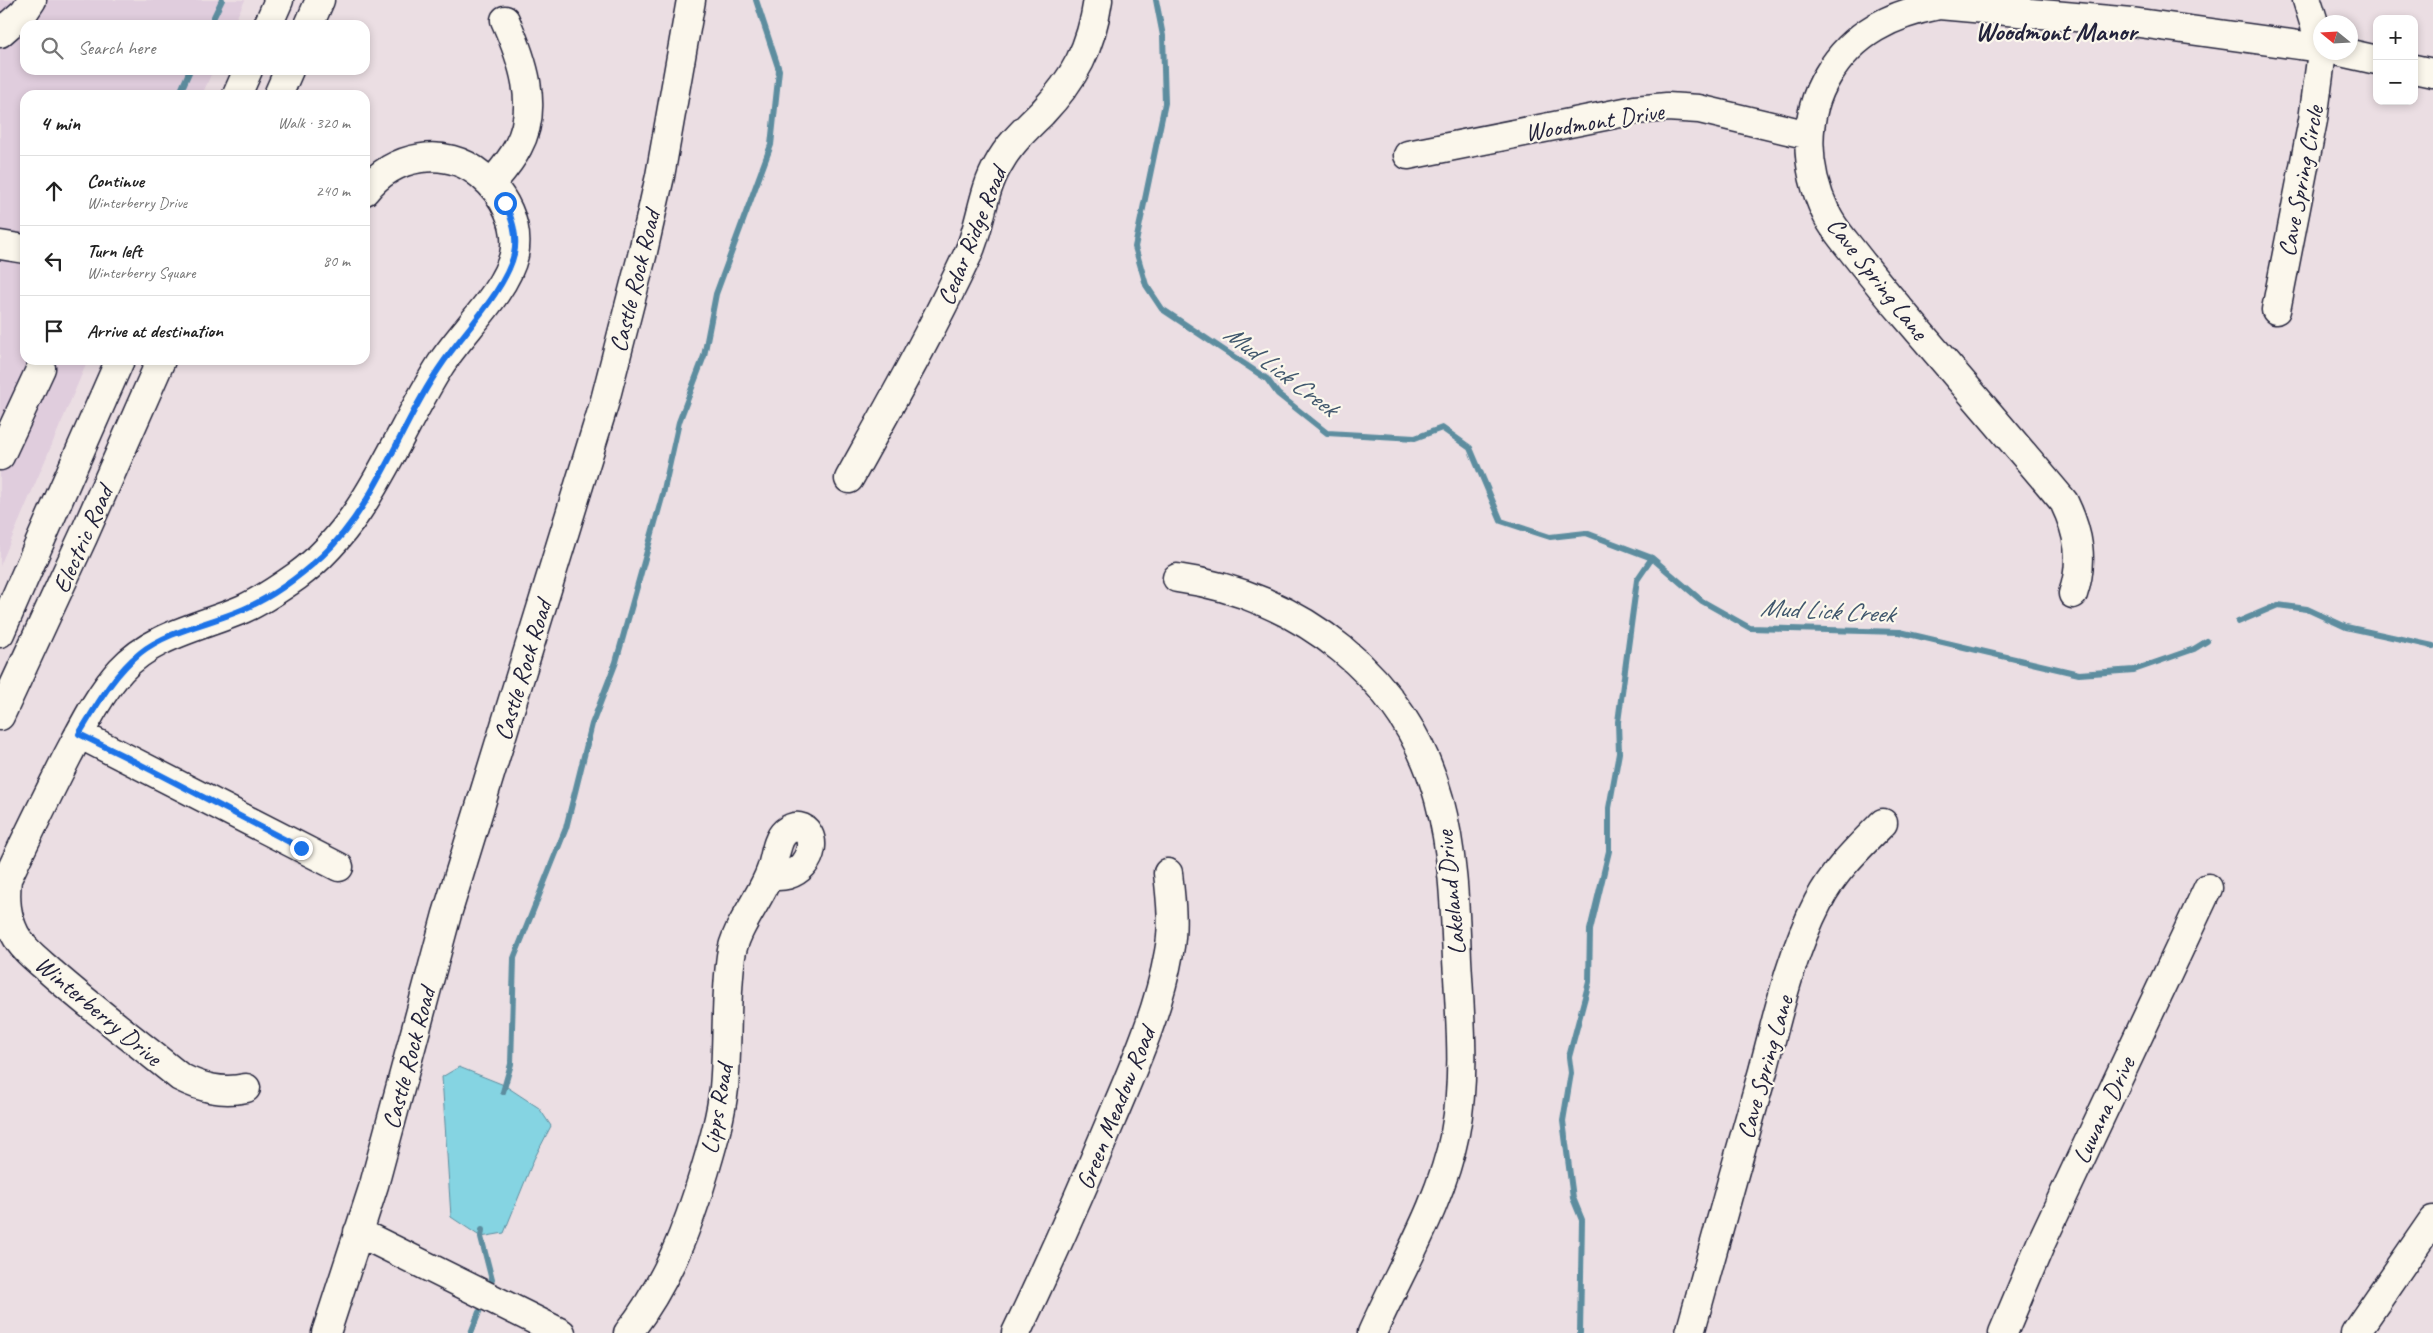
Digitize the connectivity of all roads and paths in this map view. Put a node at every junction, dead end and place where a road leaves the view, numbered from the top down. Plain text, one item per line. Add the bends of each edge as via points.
1 (32, 0) edge
2 (279, 0) edge
3 (320, 0) edge
4 (692, 0) edge
5 (1098, 0) edge
6 (2307, 0) edge
7 (2313, 19) edge
8 (270, 20) edge
9 (311, 20) edge
10 (505, 20) dead end
11 (0, 33) edge
12 (2313, 47) edge
13 (2358, 56) edge
14 (2373, 59) edge
15 (2321, 60) edge
16 (2418, 70) edge
17 (2433, 73) edge
18 (246, 75) edge
19 (287, 75) edge
20 (239, 90) edge
21 (280, 90) edge
22 (1809, 135) junction
23 (1408, 155) dead end
24 (491, 184) junction
25 (370, 186) edge
26 (0, 245) edge
27 (20, 248) edge
28 (2276, 310) dead end
29 (118, 365) edge
30 (159, 365) edge
31 (41, 368) dead end
32 (0, 456) edge
33 (849, 479) dead end
34 (1177, 578) dead end
35 (2072, 594) dead end
36 (0, 633) edge
37 (0, 716) edge
38 (79, 734) junction
39 (1883, 823) dead end
40 (339, 867) dead end
41 (1168, 873) dead end
42 (769, 875) dead end
43 (2208, 888) dead end
44 (246, 1088) dead end
45 (2433, 1220) edge
46 (358, 1232) junction
47 (326, 1333) edge
48 (561, 1333) edge
49 (628, 1333) edge
50 (1016, 1333) edge
51 (1372, 1333) edge
52 (1690, 1333) edge
53 (2003, 1333) edge
54 (2355, 1333) edge

1 - 11 street via 24,12
2 - 8 street
3 - 9 street
4 - 46 street, Castle Rock Road via 656,194 604,404 447,914 374,1185
5 - 33 street, Cedar Ridge Road via 1086,53 1073,76 1012,143 997,165 969,252 933,326
6 - 7 street
10 - 24 street via 519,52 528,100 520,145
12 - 22 street, Cave Spring Lane via 2132,22 1939,5 1912,10 1887,20 1848,48 1824,82 1816,101
13 - 14 street
15 - 28 street, Cave Spring Circle via 2313,120
16 - 17 street
18 - 20 street
19 - 21 street
22 - 23 street, Woodmont Drive via 1699,109 1667,107 1635,110
22 - 35 street, Cave Spring Lane via 1816,188 1826,214 1838,232 2064,502 2074,521 2080,560
24 - 25 street, Winterberry Drive via 464,164 447,159 420,158 384,171
24 - 38 street, Winterberry Drive via 505,203 513,223 514,254 508,272 422,395 351,522 323,555 260,600 245,609 165,639 142,652 121,670
26 - 27 street
29 - 36 street, Electric Road
30 - 37 street, Electric Road
31 - 32 street
34 - 51 street, Lakeland Drive via 1231,589 1268,604 1317,629 1336,643 1366,670 1405,720 1424,755 1439,799 1454,896 1460,1103 1434,1203
38 - 40 street
38 - 44 street, Winterberry Drive via 7,879 5,899 8,918 16,936 28,952 180,1076 197,1086 216,1090
39 - 52 street, Cave Spring Lane via 1850,855 1835,875 1818,901 1802,937
41 - 50 street, Green Meadow Road via 1172,920 1160,990 1138,1055 1070,1218
42 - 49 street, Lipps Road via 751,906 732,954 723,1091 716,1134 697,1197 672,1264
43 - 53 street, Luwana Drive via 2041,1242
45 - 54 street
46 - 47 street, Castle Rock Road
46 - 48 street

